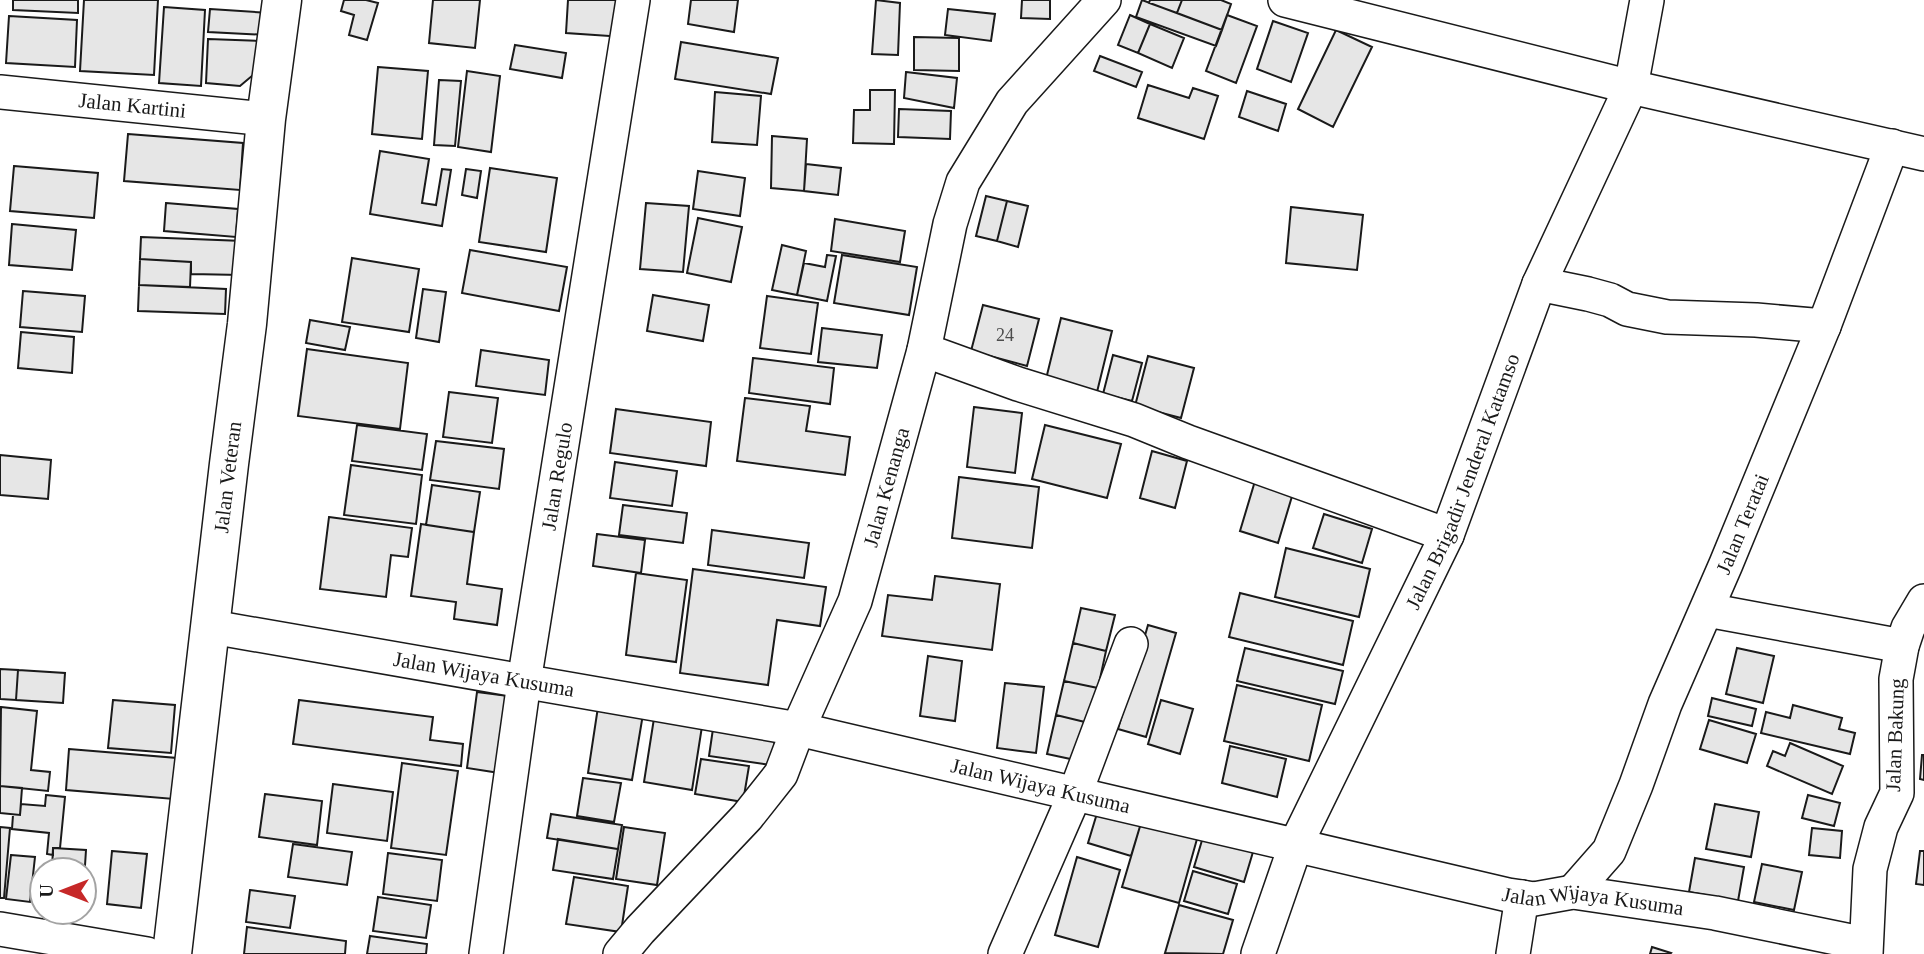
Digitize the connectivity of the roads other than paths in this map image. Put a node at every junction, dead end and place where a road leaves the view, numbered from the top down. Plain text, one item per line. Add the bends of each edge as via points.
1 (282, 0) edge
2 (633, 0) edge
3 (1104, 0) edge
4 (1285, 0) edge
5 (1647, 0) edge
6 (1631, 87) junction
7 (0, 92) edge
8 (266, 119) junction
9 (1892, 146) junction
10 (1924, 154) edge
11 (1539, 284) junction
12 (1824, 326) junction
13 (924, 351) junction
14 (1447, 534) junction
15 (1924, 601) edge
16 (1707, 610) junction
17 (212, 626) junction
18 (1131, 644) dead end
19 (1902, 646) junction
20 (524, 682) junction
21 (798, 729) junction
22 (1075, 794) junction
23 (1296, 844) junction
24 (1573, 892) junction
25 (1522, 897) junction
26 (0, 929) edge
27 (1865, 949) edge
28 (147, 954) edge
29 (172, 954) edge
30 (486, 954) edge
31 (620, 954) edge
32 (1005, 954) edge
33 (1258, 954) edge
34 (1513, 954) edge

1 - 8 main road, Jalan Veteran
2 - 20 street, Jalan Regulo
3 - 13 street, Jalan Kenanga via 1012,102 963,182
4 - 6 street
5 - 6 street, Jalan Brigadir Jenderal Katamso
6 - 9 street
6 - 11 street, Jalan Brigadir Jenderal Katamso
7 - 8 street, Jalan Kartini
8 - 17 main road, Jalan Veteran
9 - 10 street
9 - 12 street, Jalan Teratai
11 - 12 street via 1667,317
11 - 14 street, Jalan Brigadir Jenderal Katamso
12 - 16 street, Jalan Teratai
13 - 14 street via 1134,420
13 - 21 street, Jalan Kenanga via 855,601
14 - 23 street, Jalan Brigadir Jenderal Katamso
15 - 19 street, Jalan Bakung
16 - 19 street
16 - 24 street, Jalan Teratai via 1609,850
17 - 20 street, Jalan Wijaya Kusuma
17 - 29 main road, Jalan Veteran
18 - 22 street
19 - 27 street, Jalan Bakung via 1894,705 1897,793 1874,850 1867,887
20 - 21 street, Jalan Wijaya Kusuma
20 - 30 street, Jalan Regulo
21 - 22 street, Jalan Wijaya Kusuma
21 - 31 street, Jalan Kenanga via 781,774 747,817
22 - 23 street, Jalan Wijaya Kusuma
22 - 32 street
23 - 25 street, Jalan Wijaya Kusuma
23 - 33 street, Jalan Brigadir Jenderal Katamso
24 - 25 street, Jalan Wijaya Kusuma
24 - 27 street, Jalan Wijaya Kusuma via 1715,913
25 - 34 street
26 - 28 street

